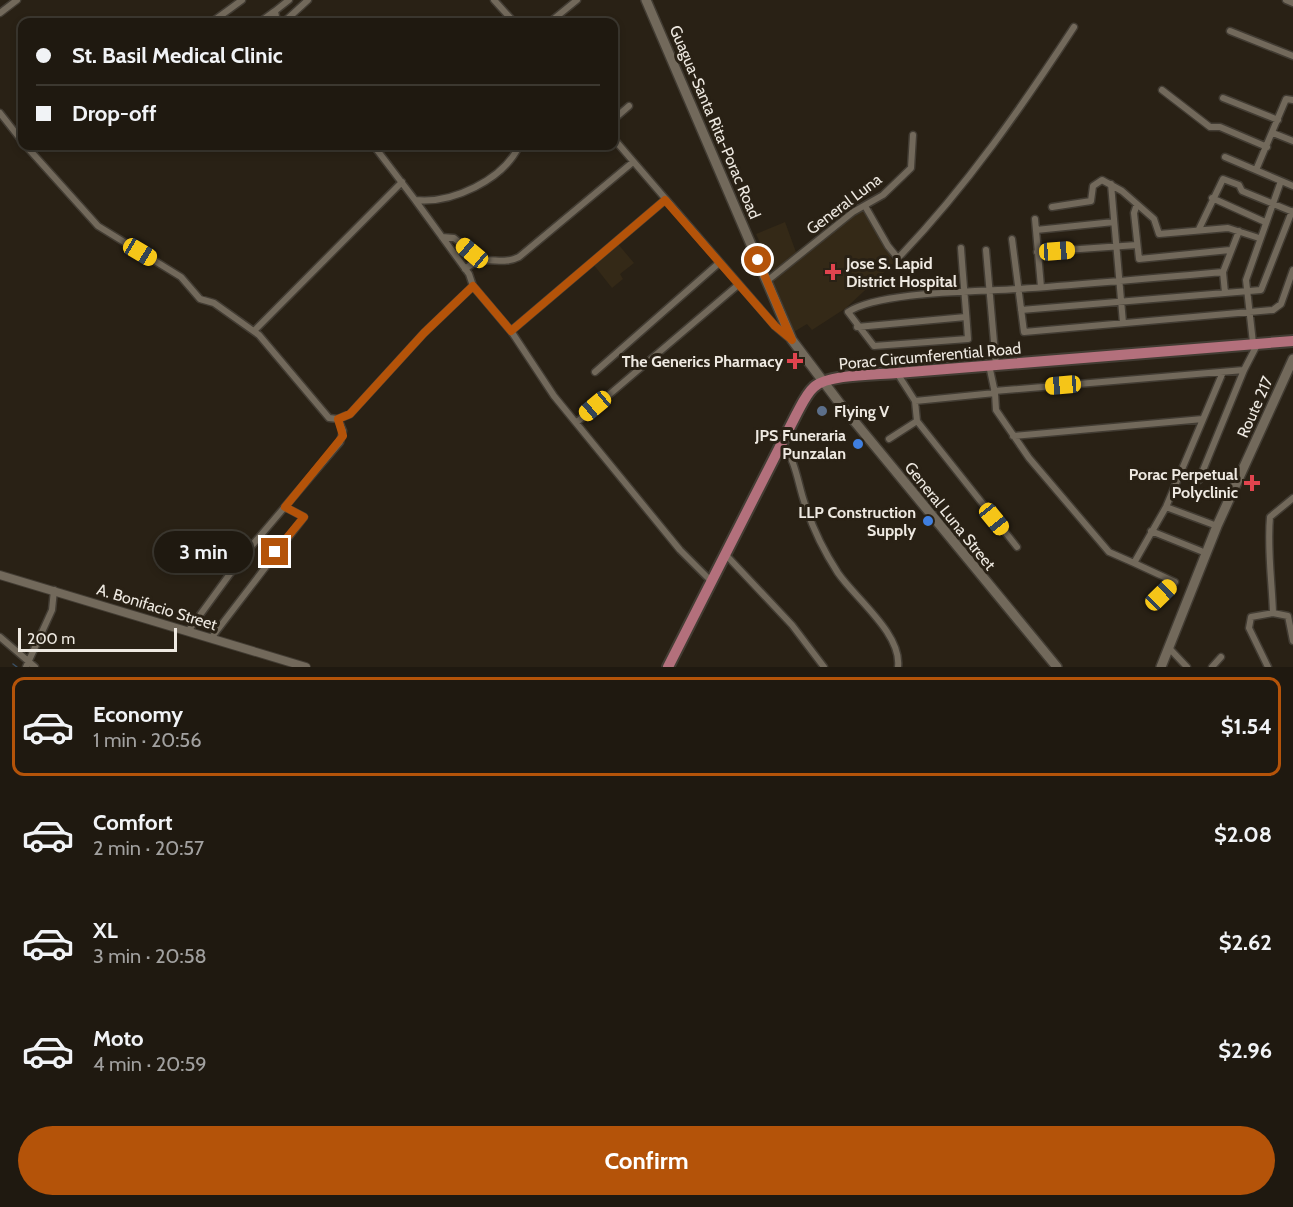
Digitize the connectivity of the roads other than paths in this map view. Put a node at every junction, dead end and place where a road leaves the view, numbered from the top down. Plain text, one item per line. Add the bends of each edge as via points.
1 (17, 0) edge
2 (242, 0) edge
3 (289, 0) edge
4 (308, 0) edge
5 (495, 0) edge
6 (577, 0) edge
7 (646, 0) edge
8 (1286, 0) edge
9 (1293, 3) edge
10 (275, 11) junction
11 (0, 14) edge
12 (217, 18) edge
13 (265, 18) edge
14 (276, 18) edge
15 (288, 18) edge
16 (511, 18) edge
17 (555, 18) edge
18 (1074, 27) dead end
19 (1230, 31) dead end
20 (1293, 56) edge
21 (1162, 90) dead end
22 (1222, 98) dead end
23 (1293, 100) edge
24 (629, 106) dead end
25 (0, 113) edge
26 (618, 116) edge
27 (1278, 120) junction
28 (1273, 133) junction
29 (913, 135) dead end
30 (18, 136) edge
31 (1293, 141) edge
32 (618, 144) edge
33 (1267, 147) junction
34 (30, 150) edge
35 (377, 150) edge
36 (516, 150) edge
37 (1225, 157) dead end
38 (633, 162) junction
39 (1257, 170) junction
40 (1281, 181) junction
41 (402, 182) junction
42 (1111, 184) junction
43 (1293, 186) edge
44 (1212, 198) junction
45 (415, 200) junction
46 (665, 200) junction
47 (1272, 203) junction
48 (1137, 204) junction
49 (865, 206) junction
50 (1052, 207) dead end
51 (1293, 212) edge
52 (1035, 219) dead end
53 (1114, 222) junction
54 (1265, 222) junction
55 (1199, 229) junction
56 (1036, 230) junction
57 (1239, 231) junction
58 (442, 237) junction
59 (1259, 238) junction
60 (1012, 239) dead end
61 (1137, 245) junction
62 (1116, 246) junction
63 (961, 248) dead end
64 (986, 250) dead end
65 (1230, 250) junction
66 (1037, 252) junction
67 (481, 258) junction
68 (720, 263) junction
69 (465, 269) junction
70 (1293, 270) edge
71 (1223, 272) junction
72 (767, 281) junction
73 (1119, 281) junction
74 (738, 285) junction
75 (473, 286) junction
76 (1041, 287) junction
77 (1019, 289) junction
78 (990, 291) junction
79 (1247, 291) junction
80 (964, 293) junction
81 (1225, 293) junction
82 (1121, 301) junction
83 (1021, 310) junction
84 (1248, 313) junction
85 (966, 317) junction
86 (1123, 324) junction
87 (857, 327) junction
88 (254, 331) junction
89 (511, 331) junction
90 (792, 340) junction
91 (1293, 341) edge
92 (1255, 342) junction
93 (1293, 359) edge
94 (992, 365) junction
95 (1244, 370) junction
96 (595, 372) dead end
97 (1222, 372) junction
98 (897, 373) junction
99 (822, 382) junction
100 (994, 392) junction
101 (915, 401) junction
102 (338, 419) junction
103 (1203, 419) junction
104 (917, 421) junction
105 (577, 422) junction
106 (1013, 436) junction
107 (889, 439) dead end
108 (782, 443) junction
109 (1199, 480) dead end
110 (1293, 498) edge
111 (285, 507) junction
112 (1166, 507) junction
113 (1217, 526) junction
114 (1151, 531) junction
115 (1017, 547) dead end
116 (1201, 551) dead end
117 (726, 555) junction
118 (1134, 563) junction
119 (0, 575) edge
120 (712, 582) junction
121 (54, 590) junction
122 (1152, 604) dead end
123 (1273, 613) junction
124 (189, 630) junction
125 (0, 637) edge
126 (212, 637) junction
127 (1293, 641) edge
128 (1169, 648) junction
129 (1221, 657) dead end
130 (28, 664) edge
131 (35, 667) edge
132 (306, 667) edge
133 (668, 667) edge
134 (825, 667) edge
135 (898, 667) edge
136 (1057, 667) edge
137 (1161, 667) edge
138 (1187, 667) edge
139 (1212, 667) edge
140 (1268, 667) edge

1 - 11 street
2 - 12 street
3 - 10 street
4 - 15 street
5 - 16 street
6 - 17 street
7 - 72 main road, Guagua-Santa Rita-Porac Road
8 - 9 street
10 - 13 street
10 - 14 street
18 - 49 street via 967,182 900,256 888,246
19 - 20 street
21 - 33 street via 1210,127 1220,127
22 - 27 street
23 - 27 street via 1286,99
24 - 26 street
25 - 30 street
27 - 28 street
28 - 31 street
28 - 33 street
29 - 49 street, General Luna via 911,168
32 - 38 street
33 - 39 street
34 - 88 street via 98,226 181,277 200,299 214,303
35 - 41 street
36 - 45 street via 505,165 470,189 450,198
37 - 39 street
38 - 46 street
38 - 67 street via 519,257
39 - 40 street
40 - 43 street
40 - 47 street
41 - 45 street
41 - 88 street
42 - 48 street
42 - 50 street via 1096,182 1091,201
42 - 53 street
44 - 47 street via 1224,179
44 - 54 street
44 - 55 street
45 - 58 street
46 - 68 street
46 - 89 street
47 - 51 street
47 - 54 street
48 - 55 street via 1154,219 1159,234
48 - 61 street
49 - 72 street, General Luna
51 - 79 street via 1264,287
52 - 56 street
53 - 56 street
53 - 62 street
54 - 59 street
55 - 57 street
56 - 66 street
57 - 59 street
57 - 65 street
58 - 67 street via 454,238
58 - 69 street
59 - 79 street via 1245,280
60 - 77 street
61 - 62 street
61 - 65 street via 1140,259
62 - 66 street
62 - 73 street
63 - 80 street
64 - 78 street
65 - 71 street
66 - 76 street
67 - 69 street
68 - 74 street
68 - 96 street
69 - 75 street
70 - 84 street via 1278,308
71 - 73 street
71 - 81 street
72 - 90 main road, Guagua-Santa Rita-Porac Road
73 - 76 street
73 - 82 street
74 - 90 street
74 - 105 street
75 - 89 street
75 - 102 street via 350,414
76 - 77 street
77 - 78 street
77 - 83 street
78 - 80 street
78 - 94 street
79 - 81 street
79 - 84 street
80 - 85 street
80 - 87 street via 858,306 848,312
81 - 82 street
82 - 83 street
82 - 86 street
83 - 86 street via 1024,332
84 - 86 street
84 - 92 street
85 - 87 street
85 - 87 street via 968,339 874,346
88 - 102 street via 276,351 323,413
89 - 105 street via 554,396
90 - 99 main road, Guagua-Santa Rita-Porac Road
91 - 92 main road, Porac Circumferential Road
92 - 94 main road, Porac Circumferential Road
92 - 95 street
93 - 113 main road, Route 217
94 - 98 main road, Porac Circumferential Road
94 - 100 street
95 - 97 street
95 - 109 street
97 - 100 street
97 - 103 street
98 - 99 main road, Porac Circumferential Road
98 - 101 street
99 - 108 main road, Porac Circumferential Road via 810,392
99 - 136 main road, General Luna Street
100 - 101 street
100 - 106 street via 996,410
101 - 104 street
102 - 111 street via 343,436
103 - 106 street
103 - 112 street
104 - 107 street
104 - 115 street
105 - 120 street via 680,550
106 - 118 street via 1108,552
108 - 117 main road, Porac Circumferential Road
108 - 135 street via 793,460 821,544 838,573 889,634 898,653
110 - 123 street via 1270,517 1268,552 1273,576
111 - 124 street
111 - 126 street via 304,517
112 - 113 street
112 - 114 street
113 - 128 main road, Route 217
114 - 116 street
114 - 118 street
117 - 120 main road, Porac Circumferential Road
117 - 134 street via 792,625
118 - 122 street via 1174,582
119 - 121 street, A. Bonifacio Street
120 - 133 main road, Porac Circumferential Road
121 - 124 street, A. Bonifacio Street
121 - 130 street via 52,610
123 - 127 street via 1288,616
123 - 140 street via 1251,617 1249,623
124 - 126 street, A. Bonifacio Street
125 - 130 street
126 - 132 street, A. Bonifacio Street
128 - 137 main road, Route 217
128 - 138 street
129 - 139 street
130 - 131 street

